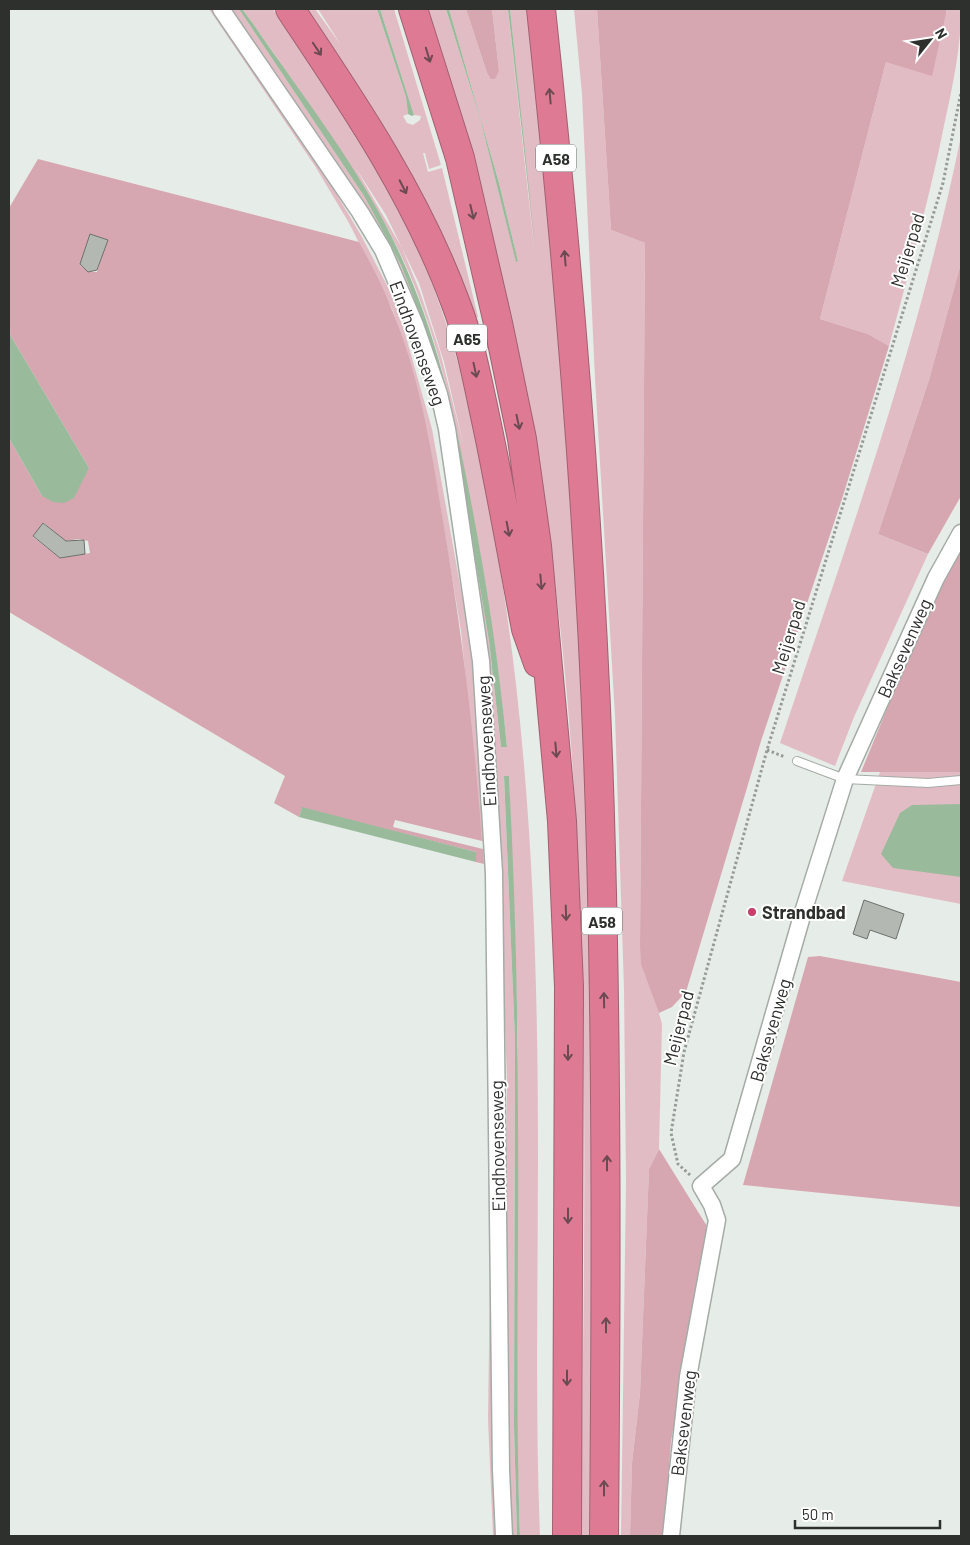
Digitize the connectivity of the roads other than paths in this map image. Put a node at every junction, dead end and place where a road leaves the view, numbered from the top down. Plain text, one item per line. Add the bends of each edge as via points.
1 (221, 9) edge
2 (290, 9) edge
3 (413, 9) edge
4 (541, 9) edge
5 (961, 533) edge
6 (552, 702) junction
7 (797, 761) road end
8 (845, 779) junction
9 (961, 780) edge
10 (504, 1536) edge
11 (567, 1536) edge
12 (604, 1536) edge
13 (671, 1536) edge

1 - 10 street, Eindhovenseweg via 383,250 415,325 439,394 447,429 481,661 494,873
2 -> 6 highway, A65 via 399,178 456,305 472,355 526,629
3 -> 6 highway, A58 via 460,158 522,439 537,546
12 -> 4 highway, A58 via 607,1157 600,829 591,622 570,316
5 - 8 street, Baksevenweg via 936,578
6 -> 11 highway, A58 via 562,821 569,987
7 - 8 lane
8 - 9 lane via 928,783
8 - 13 street, Baksevenweg via 732,1160 701,1186 716,1220 688,1377

